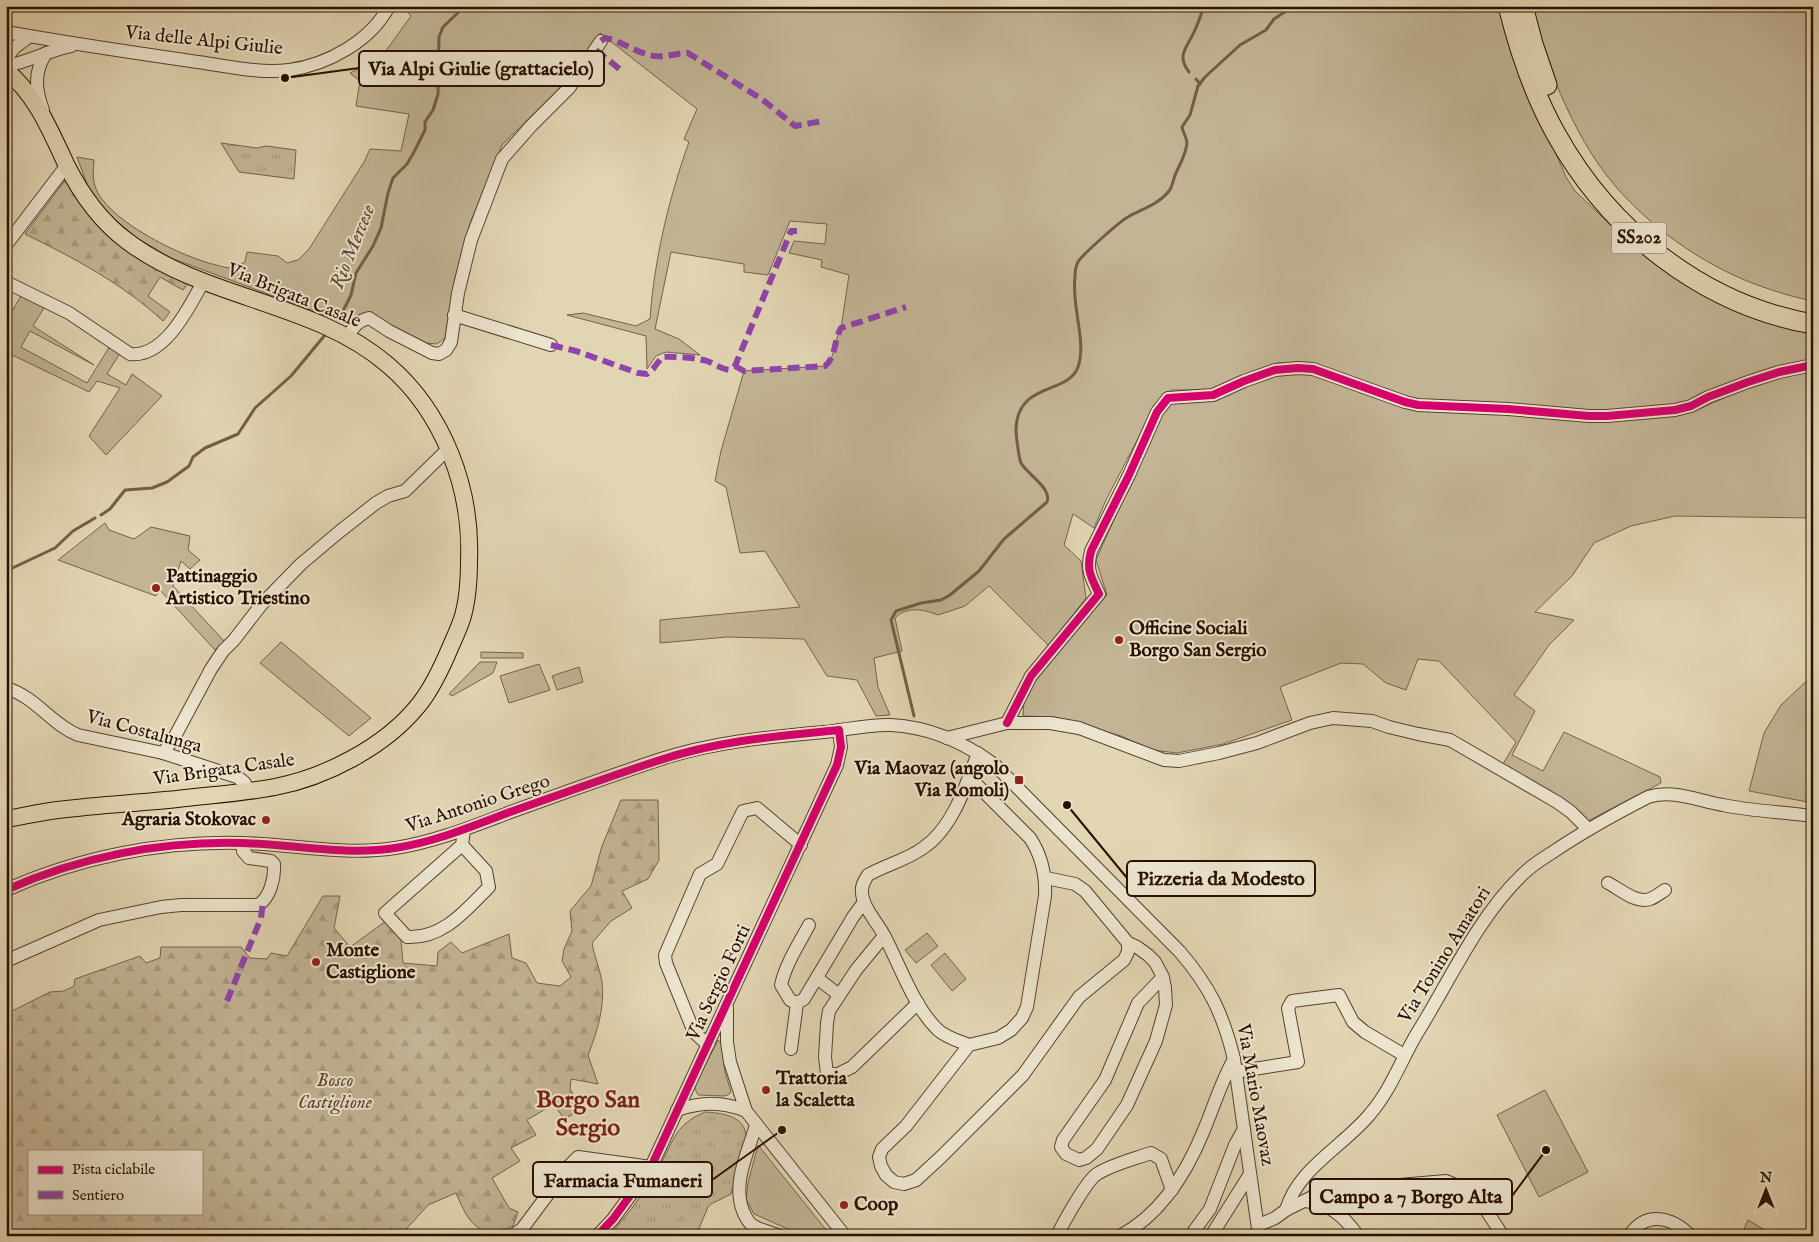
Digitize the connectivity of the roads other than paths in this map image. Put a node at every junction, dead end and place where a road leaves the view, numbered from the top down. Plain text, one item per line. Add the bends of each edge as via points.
1 (389, 6) edge
2 (1508, 6) edge
3 (1523, 6) edge
4 (6, 32) edge
5 (30, 36) junction
6 (601, 41) dead end
7 (84, 45) junction
8 (46, 53) junction
9 (6, 59) edge
10 (6, 66) edge
11 (6, 70) edge
12 (1537, 75) junction
13 (49, 126) junction
14 (66, 165) junction
15 (6, 245) edge
16 (6, 282) edge
17 (203, 282) junction
18 (1813, 312) edge
19 (454, 315) junction
20 (1813, 324) edge
21 (348, 336) junction
22 (551, 345) dead end
23 (1813, 365) edge
24 (448, 449) junction
25 (6, 688) edge
26 (1007, 723) junction
27 (839, 730) junction
28 (947, 738) junction
29 (163, 753) junction
30 (978, 753) junction
31 (969, 777) junction
32 (249, 791) junction
33 (1811, 816) dead end
34 (6, 819) edge
35 (1588, 828) junction
36 (464, 830) junction
37 (242, 843) junction
38 (462, 845) junction
39 (802, 845) junction
40 (1046, 878) junction
41 (1608, 883) dead end
42 (6, 890) edge
43 (1665, 890) dead end
44 (864, 902) junction
45 (809, 925) dead end
46 (884, 936) junction
47 (1128, 943) junction
48 (6, 961) edge
49 (1163, 977) junction
50 (817, 978) junction
51 (839, 995) junction
52 (728, 1001) junction
53 (797, 1003) junction
54 (918, 1003) junction
55 (708, 1045) junction
56 (969, 1045) junction
57 (791, 1049) dead end
58 (1404, 1055) junction
59 (1234, 1066) junction
60 (677, 1110) junction
61 (746, 1111) junction
62 (756, 1125) junction
63 (1244, 1129) junction
64 (650, 1167) junction
65 (1250, 1174) junction
66 (1172, 1190) junction
67 (1304, 1201) junction
68 (1286, 1210) junction
69 (1259, 1230) edge
70 (1194, 1231) dead end
71 (512, 1236) edge
72 (597, 1236) edge
73 (780, 1236) edge
74 (845, 1236) edge
75 (1057, 1236) edge
76 (1120, 1236) edge
77 (1211, 1236) edge
78 (1358, 1236) edge
79 (1504, 1236) edge
80 (1629, 1236) edge
81 (1691, 1236) edge

1 - 7 street, Via delle Alpi Giulie via 366,34 340,53 290,70 256,70
2 - 12 highway, SS202 via 1521,52
3 - 12 highway, SS202
4 - 5 street, Via delle Alpi Giulie
5 - 7 street, Via delle Alpi Giulie
5 - 9 street
6 - 19 street via 569,88 502,159 470,240
7 - 8 street, Via delle Alpi Giulie
8 - 10 street, Via delle Alpi Giulie
8 - 13 street via 36,78 40,104
11 - 13 main road, Via Brigata Casale via 33,99
12 - 18 highway, SS202 via 1585,158 1616,198 1652,232 1682,256 1732,285 1758,297
12 - 20 highway, SS202 via 1555,132 1590,185 1652,250 1688,275 1753,308
13 - 14 main road, Via Brigata Casale
14 - 15 street
14 - 17 main road, Via Brigata Casale via 102,220 157,261
16 - 17 street via 69,313 130,354 138,355 157,346 179,324
17 - 21 main road, Via Brigata Casale
19 - 21 street via 450,342 439,354 369,318 354,326
19 - 22 street
21 - 24 main road, Via Brigata Casale via 392,368 410,387 425,406
23 - 26 street via 1748,382 1675,410 1608,416 1418,405 1313,369 1298,368 1261,374 1213,395 1168,398 1157,412 1091,551 1088,564 1099,594 1031,676
24 - 29 street via 405,491 376,503 331,538 300,564 261,605 211,669
24 - 32 main road, Via Brigata Casale via 463,486 467,511 470,540 468,583 462,618 432,686 399,724 350,760 305,779
25 - 29 street, Via Costalunga via 24,695 65,730
26 - 28 street
26 - 35 street via 1050,723 1078,728 1164,760 1179,761 1238,748 1332,718 1372,721 1450,740 1558,802
27 - 28 street, Via Mario Maovaz via 889,725
27 - 36 street, Via Antonio Grego via 724,743 680,753
27 - 39 street, Via Sergio Forti via 841,748 837,765
28 - 30 street, Via Mario Maovaz
29 - 32 street, Via Costalunga via 237,777
30 - 31 street
30 - 59 street, Via Mario Maovaz via 995,765 1195,970 1220,1013
31 - 40 street via 1030,838 1037,848
31 - 44 street via 944,829 921,850 868,875 863,882
32 - 34 main road, Via Brigata Casale via 58,810
33 - 35 street, Via Tonino Amatori via 1723,805 1671,793 1648,796
35 - 58 street, Via Tonino Amatori via 1520,876 1498,901 1462,955
36 - 37 street, Via Antonio Grego via 374,851
36 - 38 street, Via Antonio Grego
37 - 42 street, Via Antonio Grego via 179,845 98,858 35,877
37 - 48 street via 249,858 274,864 269,891 258,905 182,905 99,920
38 - 38 street, Via Antonio Grego via 385,912 407,937 417,938 450,924 489,887 486,871
39 - 52 street, Via Sergio Forti
39 - 55 street, Via Sergio Forti via 757,808 743,810 717,864 700,874 665,955 694,1032
40 - 47 street via 1075,884 1085,891
40 - 56 street via 1027,1007 1022,1018 1012,1030 998,1038
41 - 43 street via 1642,901
44 - 46 street
44 - 50 street
45 - 53 street via 781,985 790,1000
46 - 51 street
46 - 54 street
47 - 49 street via 1155,962
47 - 56 street via 1124,960 1079,997 1023,1076 916,1180 904,1184 894,1182 881,1166 879,1157 882,1149 906,1126
49 - 49 street via 1138,1003 1105,1080 1063,1140 1063,1152 1073,1158 1079,1160 1092,1154 1127,1105 1162,1022 1166,1005
50 - 51 street
50 - 53 street via 804,999
51 - 54 street via 829,1011 827,1024 827,1074 838,1074 852,1067
52 - 55 street, Via Sergio Forti
52 - 61 street via 727,1042
53 - 57 street
54 - 56 street via 939,1031
55 - 60 street, Via Sergio Forti
58 - 59 street via 1354,1022 1338,995 1292,1001 1288,1008 1298,1062
58 - 68 street, Via Tonino Amatori via 1371,1114 1318,1162
59 - 63 street, Via Mario Maovaz
59 - 66 street via 1224,1078 1195,1151
60 - 61 street via 718,1103
60 - 64 street, Via Sergio Forti
61 - 62 street
62 - 73 street via 740,1177 739,1200 750,1224
62 - 74 street
63 - 65 street, Via Mario Maovaz
63 - 70 street via 1210,1209
64 - 71 street via 578,1157 522,1229
64 - 72 street, Via Sergio Forti
65 - 69 street, Via Mario Maovaz
65 - 77 street
66 - 75 street via 1161,1158 1151,1153 1123,1162 1094,1176 1067,1215
66 - 76 street via 1145,1219
67 - 68 street
67 - 78 street via 1328,1206
67 - 79 street via 1318,1194 1341,1190 1446,1181 1471,1192
68 - 69 street
80 - 81 street via 1632,1230 1654,1218 1679,1225

